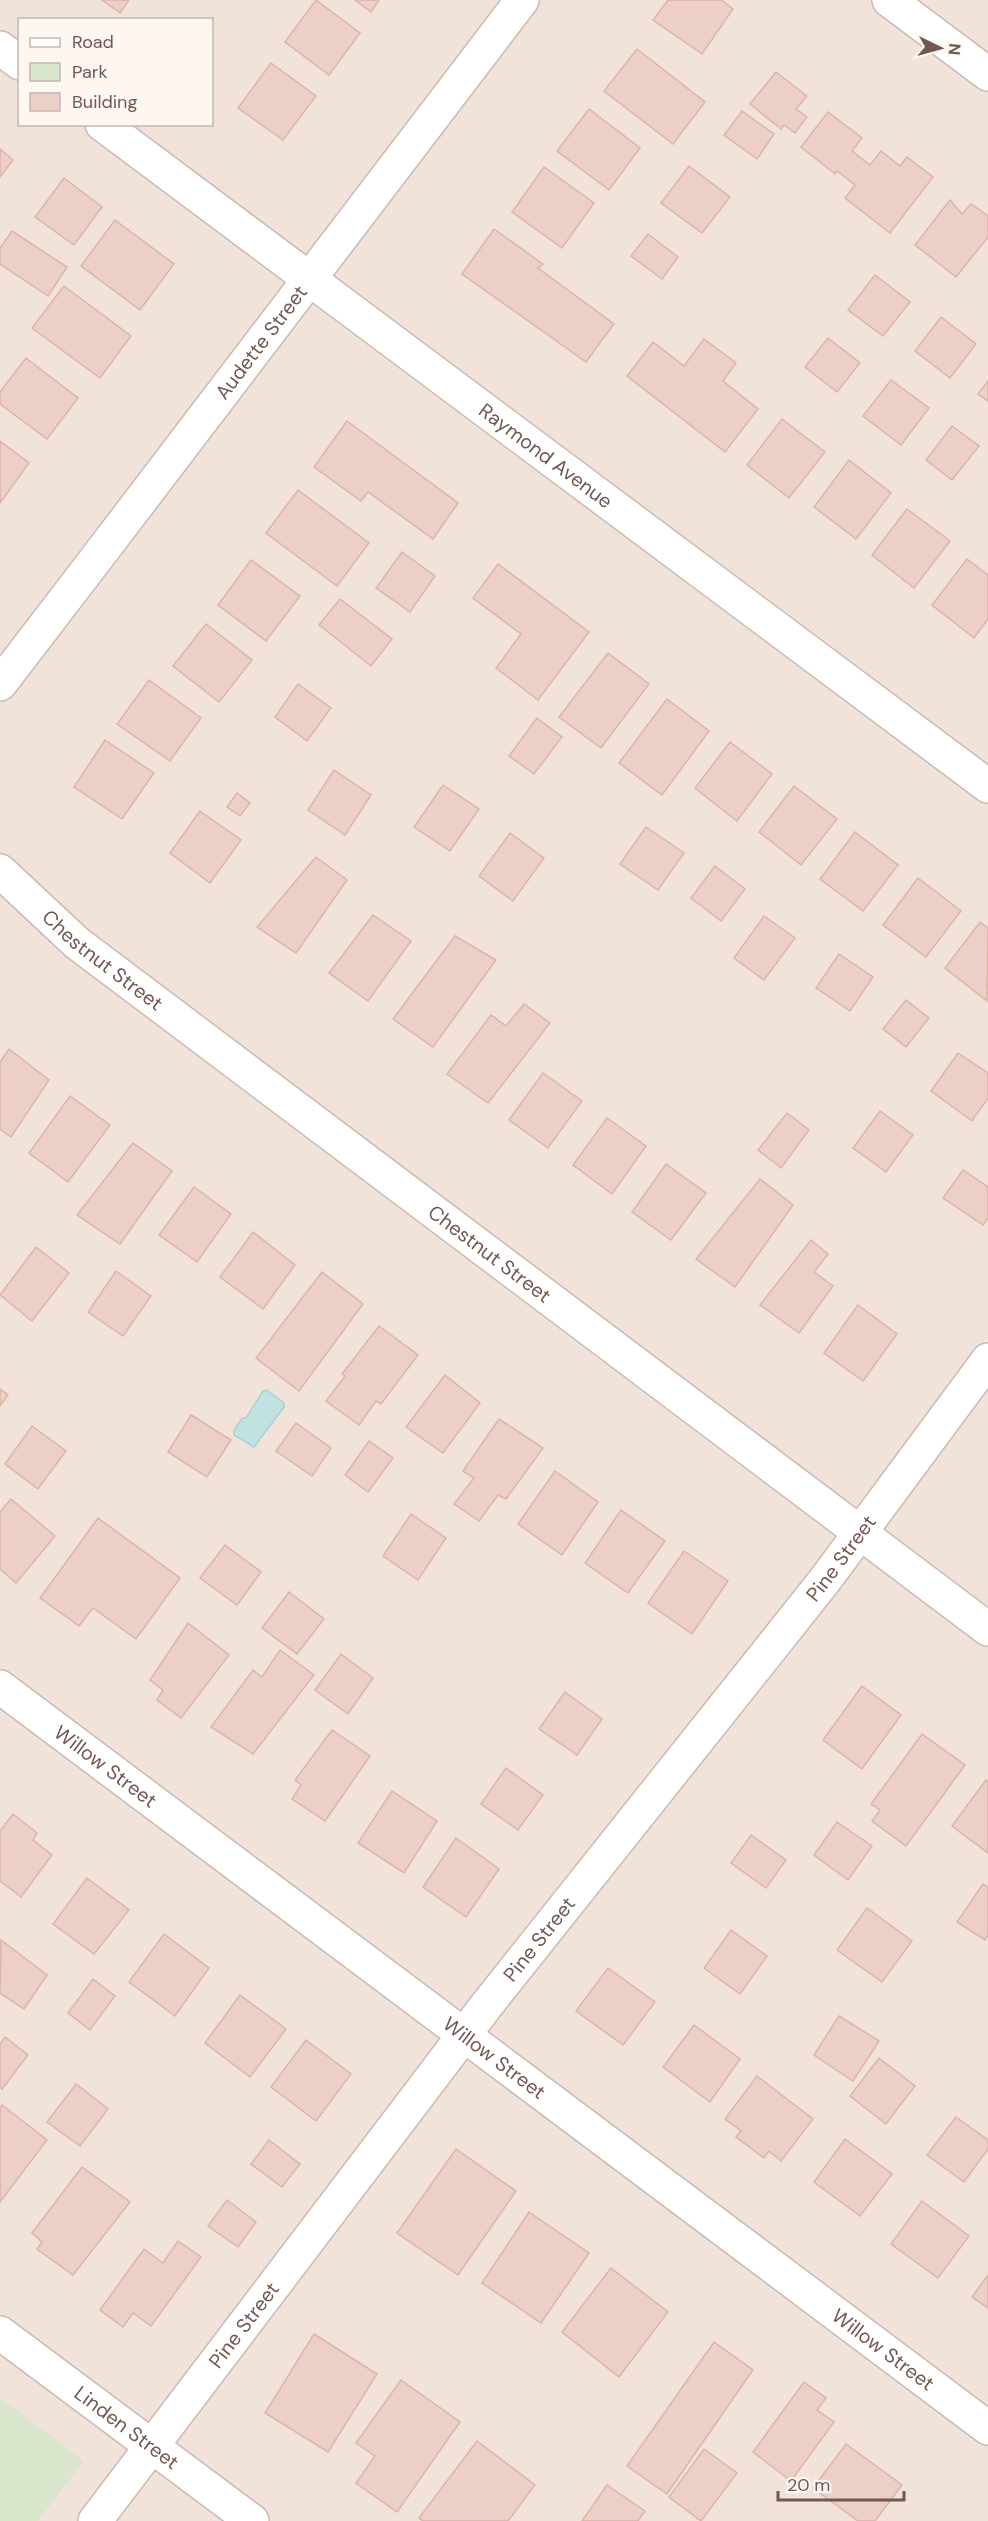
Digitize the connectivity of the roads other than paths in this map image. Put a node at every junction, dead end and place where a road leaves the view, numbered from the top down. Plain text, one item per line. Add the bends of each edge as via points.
1 (522, 0) edge
2 (889, 0) edge
3 (0, 48) edge
4 (18, 62) edge
5 (988, 74) edge
6 (105, 126) edge
7 (309, 279) junction
8 (0, 684) edge
9 (988, 786) edge
10 (0, 871) edge
11 (988, 1359) edge
12 (861, 1532) junction
13 (988, 1629) edge
14 (0, 1687) edge
15 (464, 2035) junction
16 (0, 2333) edge
17 (988, 2428) edge
18 (151, 2445) junction
19 (95, 2521) edge
20 (252, 2521) edge

1 - 7 street, Audette Street
2 - 5 street
3 - 4 street
6 - 7 street, Raymond Avenue
7 - 8 street, Audette Street
7 - 9 street, Raymond Avenue
10 - 12 street, Chestnut Street via 77,943
11 - 12 street, Pine Street
12 - 13 street, Chestnut Street
12 - 15 street, Pine Street
14 - 15 street, Willow Street
15 - 17 street, Willow Street
15 - 18 street, Pine Street
16 - 18 street, Linden Street
18 - 19 street, Pine Street
18 - 20 street, Linden Street

